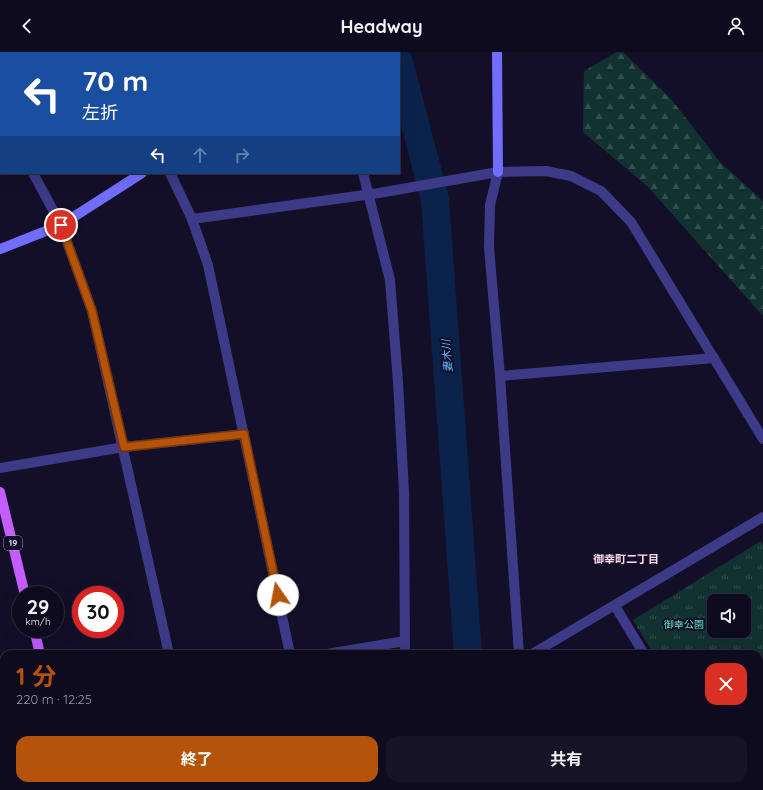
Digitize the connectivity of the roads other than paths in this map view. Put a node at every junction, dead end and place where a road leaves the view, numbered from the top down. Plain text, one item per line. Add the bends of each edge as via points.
1 (497, 52) edge
2 (498, 172) junction
3 (34, 174) edge
4 (140, 174) edge
5 (170, 174) edge
6 (363, 174) edge
7 (369, 195) junction
8 (192, 219) junction
9 (61, 225) junction
10 (0, 249) edge
11 (714, 358) junction
12 (500, 376) junction
13 (244, 434) junction
14 (763, 439) edge
15 (124, 447) junction
16 (0, 468) edge
17 (0, 492) edge
18 (763, 517) edge
19 (23, 586) edge
20 (615, 606) junction
21 (36, 638) edge
22 (405, 641) junction
23 (39, 650) edge
24 (168, 650) edge
25 (289, 650) edge
26 (351, 650) edge
27 (405, 650) edge
28 (519, 650) edge
29 (539, 650) edge
30 (642, 650) edge

1 - 2 street
2 - 7 street
2 - 11 street via 546,171 571,176 601,191 631,222
2 - 12 street via 490,205 489,247
3 - 9 street
4 - 9 street
5 - 8 street
6 - 7 street
7 - 8 street
7 - 22 street via 390,280 404,492
8 - 13 street via 208,265
9 - 10 street
9 - 15 street via 92,311
11 - 12 street
11 - 14 street
12 - 28 street
13 - 15 street
13 - 25 street
15 - 16 street
15 - 24 street
17 - 19 main road, 19
18 - 20 street
20 - 29 street
20 - 30 street
21 - 23 main road
22 - 26 street
22 - 27 street

